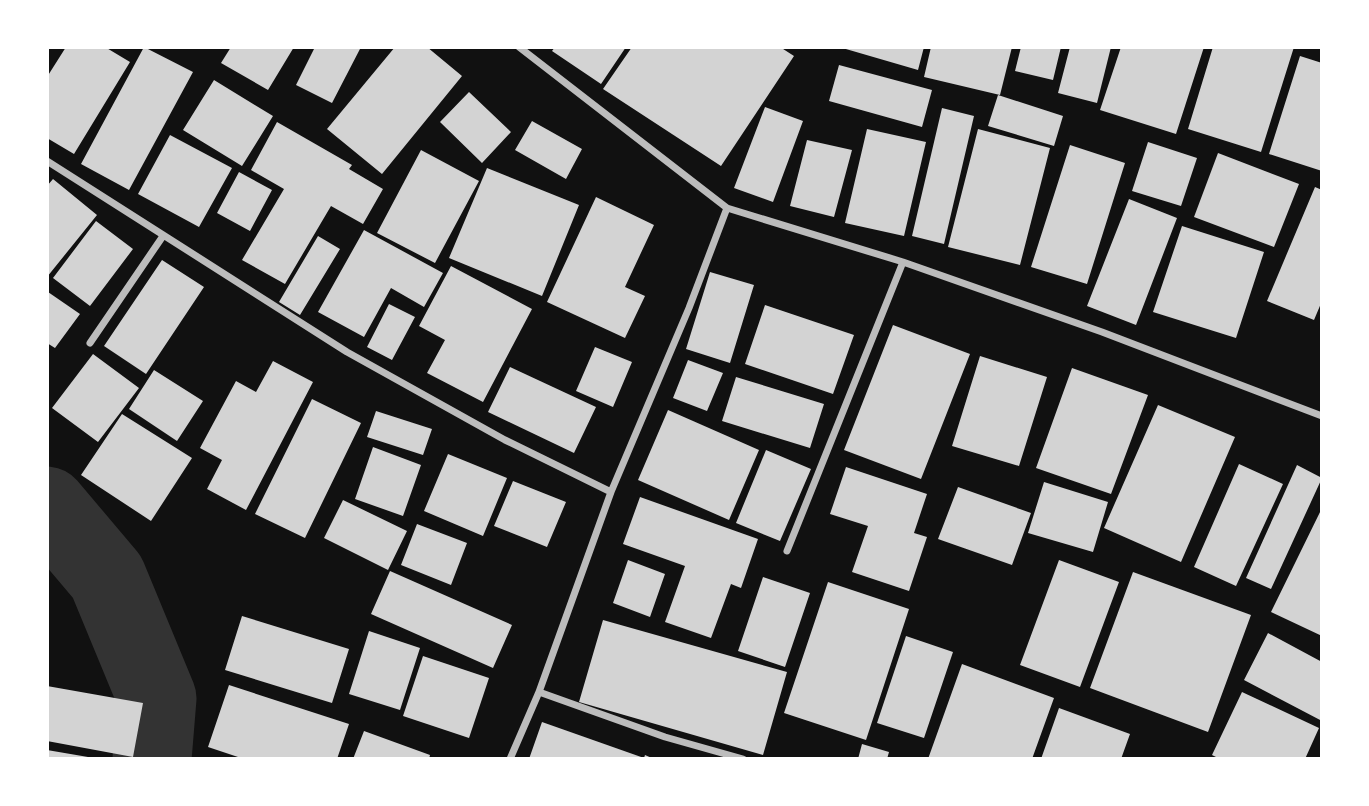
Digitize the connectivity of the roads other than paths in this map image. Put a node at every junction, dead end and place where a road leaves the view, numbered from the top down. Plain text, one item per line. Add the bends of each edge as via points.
1 (519, 47) edge
2 (47, 161) edge
3 (727, 208) junction
4 (163, 236) junction
5 (903, 262) junction
6 (90, 343) dead end
7 (1322, 415) edge
8 (611, 492) junction
9 (788, 551) dead end
10 (539, 692) junction
11 (510, 759) edge
12 (743, 759) edge

1 - 3 street
2 - 4 street
3 - 5 street
3 - 8 street
4 - 6 street
4 - 8 street via 347,352 505,440
5 - 7 street
5 - 9 street
8 - 10 street
10 - 11 street
10 - 12 street via 664,737

